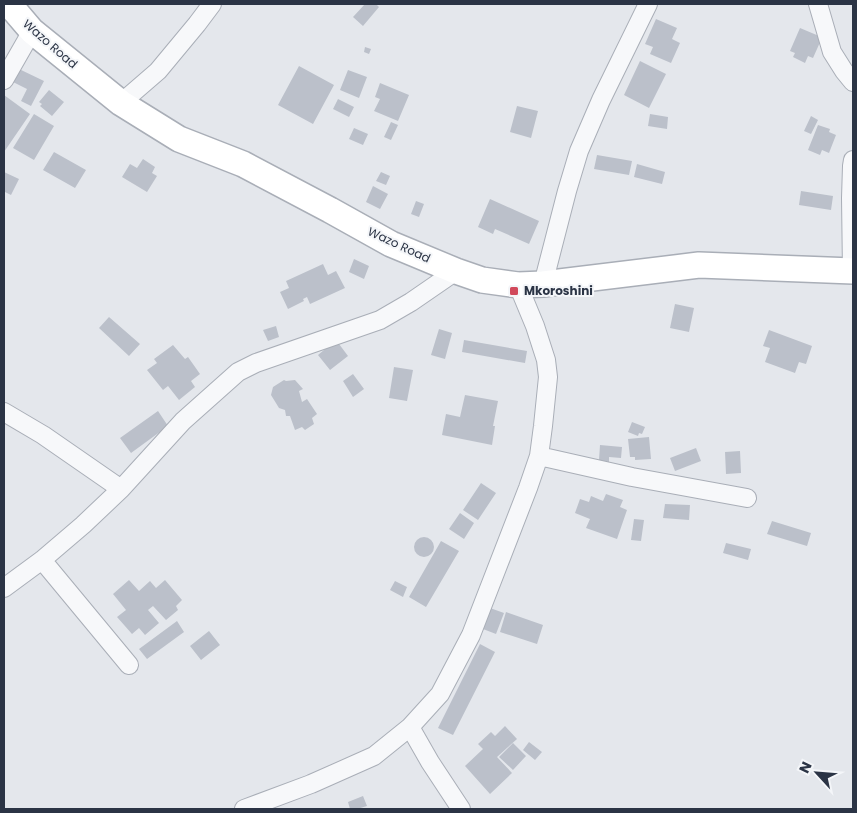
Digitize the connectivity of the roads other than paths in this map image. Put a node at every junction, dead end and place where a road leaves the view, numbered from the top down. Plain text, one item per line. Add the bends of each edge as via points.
1 (9, 4) edge
2 (212, 4) edge
3 (648, 4) edge
4 (818, 4) edge
5 (32, 31) junction
6 (4, 80) edge
7 (853, 82) edge
8 (121, 103) junction
9 (853, 160) edge
10 (456, 271) junction
11 (852, 271) edge
12 (543, 284) junction
13 (518, 285) junction
14 (4, 412) edge
15 (539, 456) junction
16 (121, 488) junction
17 (747, 498) dead end
18 (42, 560) junction
19 (4, 588) edge
20 (129, 665) dead end
21 (410, 727) junction
22 (244, 809) edge
23 (461, 809) edge

1 - 5 main road, Wazo Road
2 - 8 street via 158,71
3 - 12 street via 579,151
4 - 7 street via 832,52
5 - 6 street
5 - 8 main road, Wazo Road
8 - 10 main road, Wazo Road via 179,139 243,164 391,244
9 - 11 street via 850,198
10 - 13 main road, Wazo Road via 482,280
10 - 16 street via 380,320 238,372 183,421
11 - 12 main road, Wazo Road via 699,265
12 - 13 main road, Wazo Road
13 - 15 street via 546,360 548,377
14 - 16 street via 43,434
15 - 17 street via 615,474
15 - 21 street via 471,635 440,694
16 - 18 street
18 - 19 street
18 - 20 street
21 - 22 street via 374,756
21 - 23 street

